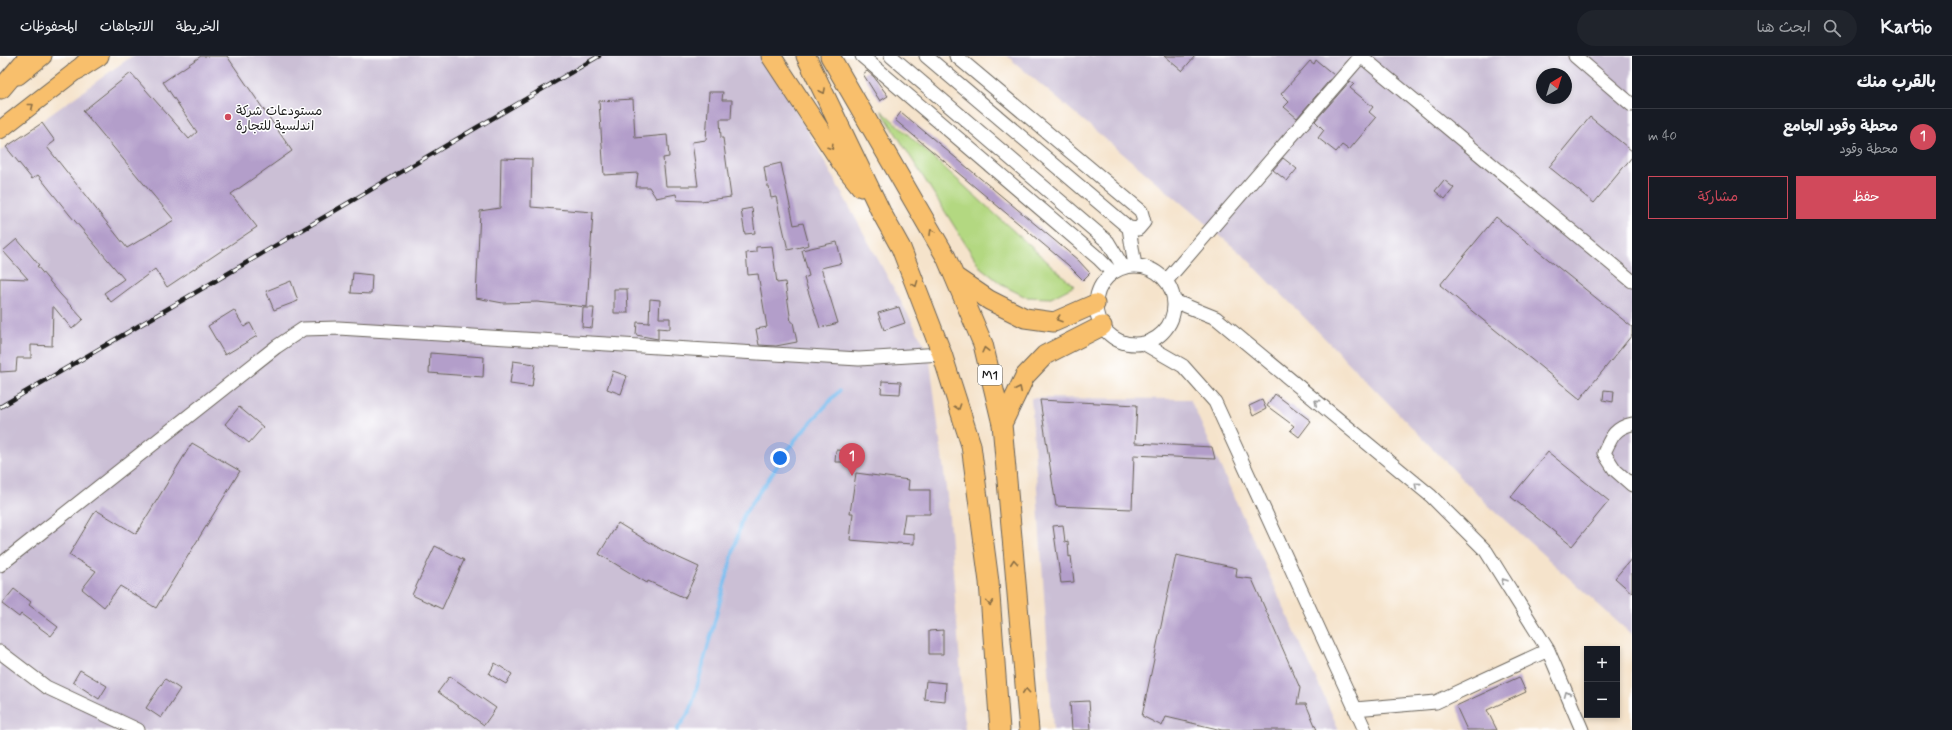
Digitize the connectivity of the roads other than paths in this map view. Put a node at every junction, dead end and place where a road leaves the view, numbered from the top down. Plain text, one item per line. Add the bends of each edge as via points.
1 (29, 56) edge
2 (43, 56) edge
3 (90, 56) edge
4 (99, 56) edge
5 (771, 56) edge
6 (806, 56) edge
7 (830, 56) edge
8 (862, 56) edge
9 (891, 56) edge
10 (926, 56) edge
11 (956, 56) edge
12 (1361, 56) edge
13 (1575, 56) edge
14 (77, 70) junction
15 (1, 89) edge
16 (1632, 105) edge
17 (0, 130) edge
18 (881, 212) junction
19 (1129, 228) junction
20 (1123, 268) junction
21 (955, 277) junction
22 (1166, 281) junction
23 (1632, 281) edge
24 (1174, 301) junction
25 (1095, 304) junction
26 (1102, 326) junction
27 (1143, 343) junction
28 (942, 354) junction
29 (1002, 424) junction
30 (1632, 424) edge
31 (1632, 484) edge
32 (0, 565) edge
33 (1548, 650) junction
34 (0, 652) edge
35 (1355, 709) junction
36 (138, 730) edge
37 (1000, 730) edge
38 (1029, 730) edge
39 (1364, 730) edge
40 (1582, 730) edge

1 - 15 highway
2 - 15 main road
3 - 14 main road
4 - 14 highway
5 -> 18 highway via 841,162
6 -> 18 highway
21 -> 7 highway, M1 via 946,257
8 - 20 street via 1098,258
9 - 20 street via 1108,242
10 - 19 street
11 - 19 street via 1141,211 1144,222 1138,229
12 - 22 street
12 - 23 street
13 - 16 street
17 -> 14 main road
18 -> 28 highway via 901,248
19 - 20 street
20 - 22 street via 1152,270
20 - 25 street via 1103,281
25 -> 21 highway via 1054,322 1025,318 989,300
29 -> 21 highway, M1 via 983,344
22 - 24 street
24 - 27 street via 1173,312 1163,332
33 -> 24 street via 1486,551 1431,496 1216,318
25 - 26 street
26 - 27 street via 1120,341 1131,344
29 -> 26 highway via 1025,376 1045,355
27 - 35 street via 1183,366 1215,402
28 - 32 street via 859,359 338,328 303,329 276,347
28 -> 37 highway via 971,445 989,582
38 -> 29 highway, M1
30 - 31 street via 1612,434 1604,453 1615,470
33 - 35 street via 1436,702
40 -> 33 street
34 - 36 street via 46,687
35 - 39 street

